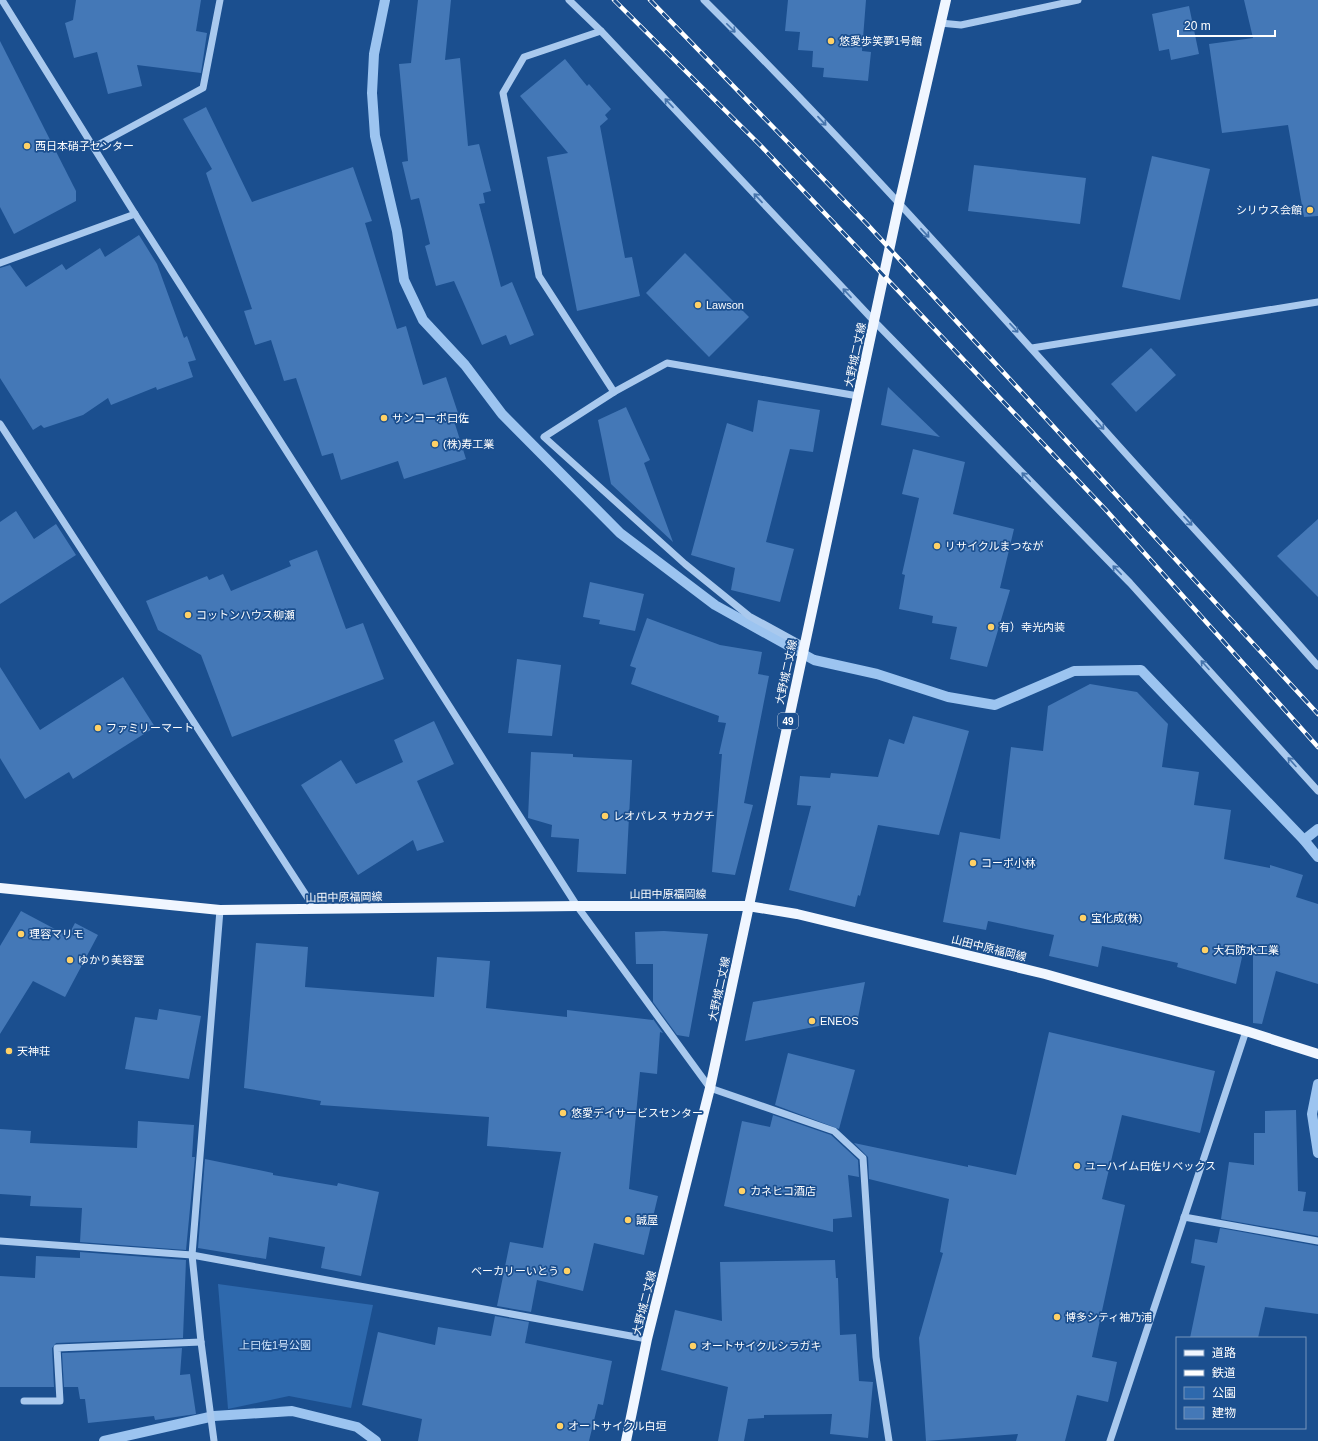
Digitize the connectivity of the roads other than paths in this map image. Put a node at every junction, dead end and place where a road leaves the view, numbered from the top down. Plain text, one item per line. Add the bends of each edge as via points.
1 (2, 0) edge
2 (220, 0) edge
3 (569, 0) edge
4 (704, 0) edge
5 (946, 0) edge
6 (1078, 0) edge
7 (940, 24) junction
8 (601, 31) junction
9 (94, 147) junction
10 (899, 204) junction
11 (135, 214) junction
12 (0, 263) edge
13 (1318, 302) edge
14 (874, 321) junction
15 (1032, 348) junction
16 (614, 392) junction
17 (858, 396) junction
18 (0, 424) edge
19 (804, 646) junction
20 (1318, 666) edge
21 (1318, 791) edge
22 (0, 888) edge
23 (577, 906) junction
24 (748, 906) junction
25 (315, 909) junction
26 (220, 910) junction
27 (1246, 1031) junction
28 (1318, 1054) edge
29 (710, 1088) junction
30 (1184, 1217) junction
31 (0, 1241) edge
32 (1318, 1241) edge
33 (192, 1255) junction
34 (648, 1339) junction
35 (200, 1342) junction
36 (24, 1402) dead end
37 (214, 1438) edge
38 (626, 1441) edge
39 (889, 1441) edge
40 (1110, 1441) edge

1 - 9 street
2 - 9 street via 203,88
3 - 8 street
4 -> 10 street via 780,76
5 - 7 main road, 大野城二丈線 / 49
6 - 7 street via 961,24
7 - 10 main road, 大野城二丈線 / 49
14 -> 8 street
8 - 16 street via 524,57 503,93 539,276
9 - 11 street
10 - 14 main road, 大野城二丈線 / 49
10 -> 15 street
11 - 12 street
11 - 23 street
13 - 15 street
14 - 17 main road, 大野城二丈線 / 49
21 -> 14 street via 1130,583
15 -> 20 street
16 - 17 street via 667,362
16 - 19 street via 544,437 685,564 738,607
17 - 19 main road, 大野城二丈線 / 49
18 - 25 street
19 - 24 main road, 大野城二丈線 / 49
22 - 26 main road, 山田中原福岡線
23 - 24 main road, 山田中原福岡線
23 - 25 main road, 山田中原福岡線
23 - 29 street
24 - 27 main road, 山田中原福岡線 via 797,914 1045,974
24 - 29 main road, 大野城二丈線 / 49
25 - 26 main road, 山田中原福岡線
26 - 33 street
27 - 28 main road, 山田中原福岡線
27 - 30 street
29 - 34 main road, 大野城二丈線 / 49
29 - 39 street via 834,1131 863,1158 876,1357
30 - 32 street
30 - 40 street
31 - 33 street
33 - 34 street
33 - 35 street
34 - 38 main road, 大野城二丈線 / 49
35 - 36 street via 58,1348 60,1401
35 - 37 street

